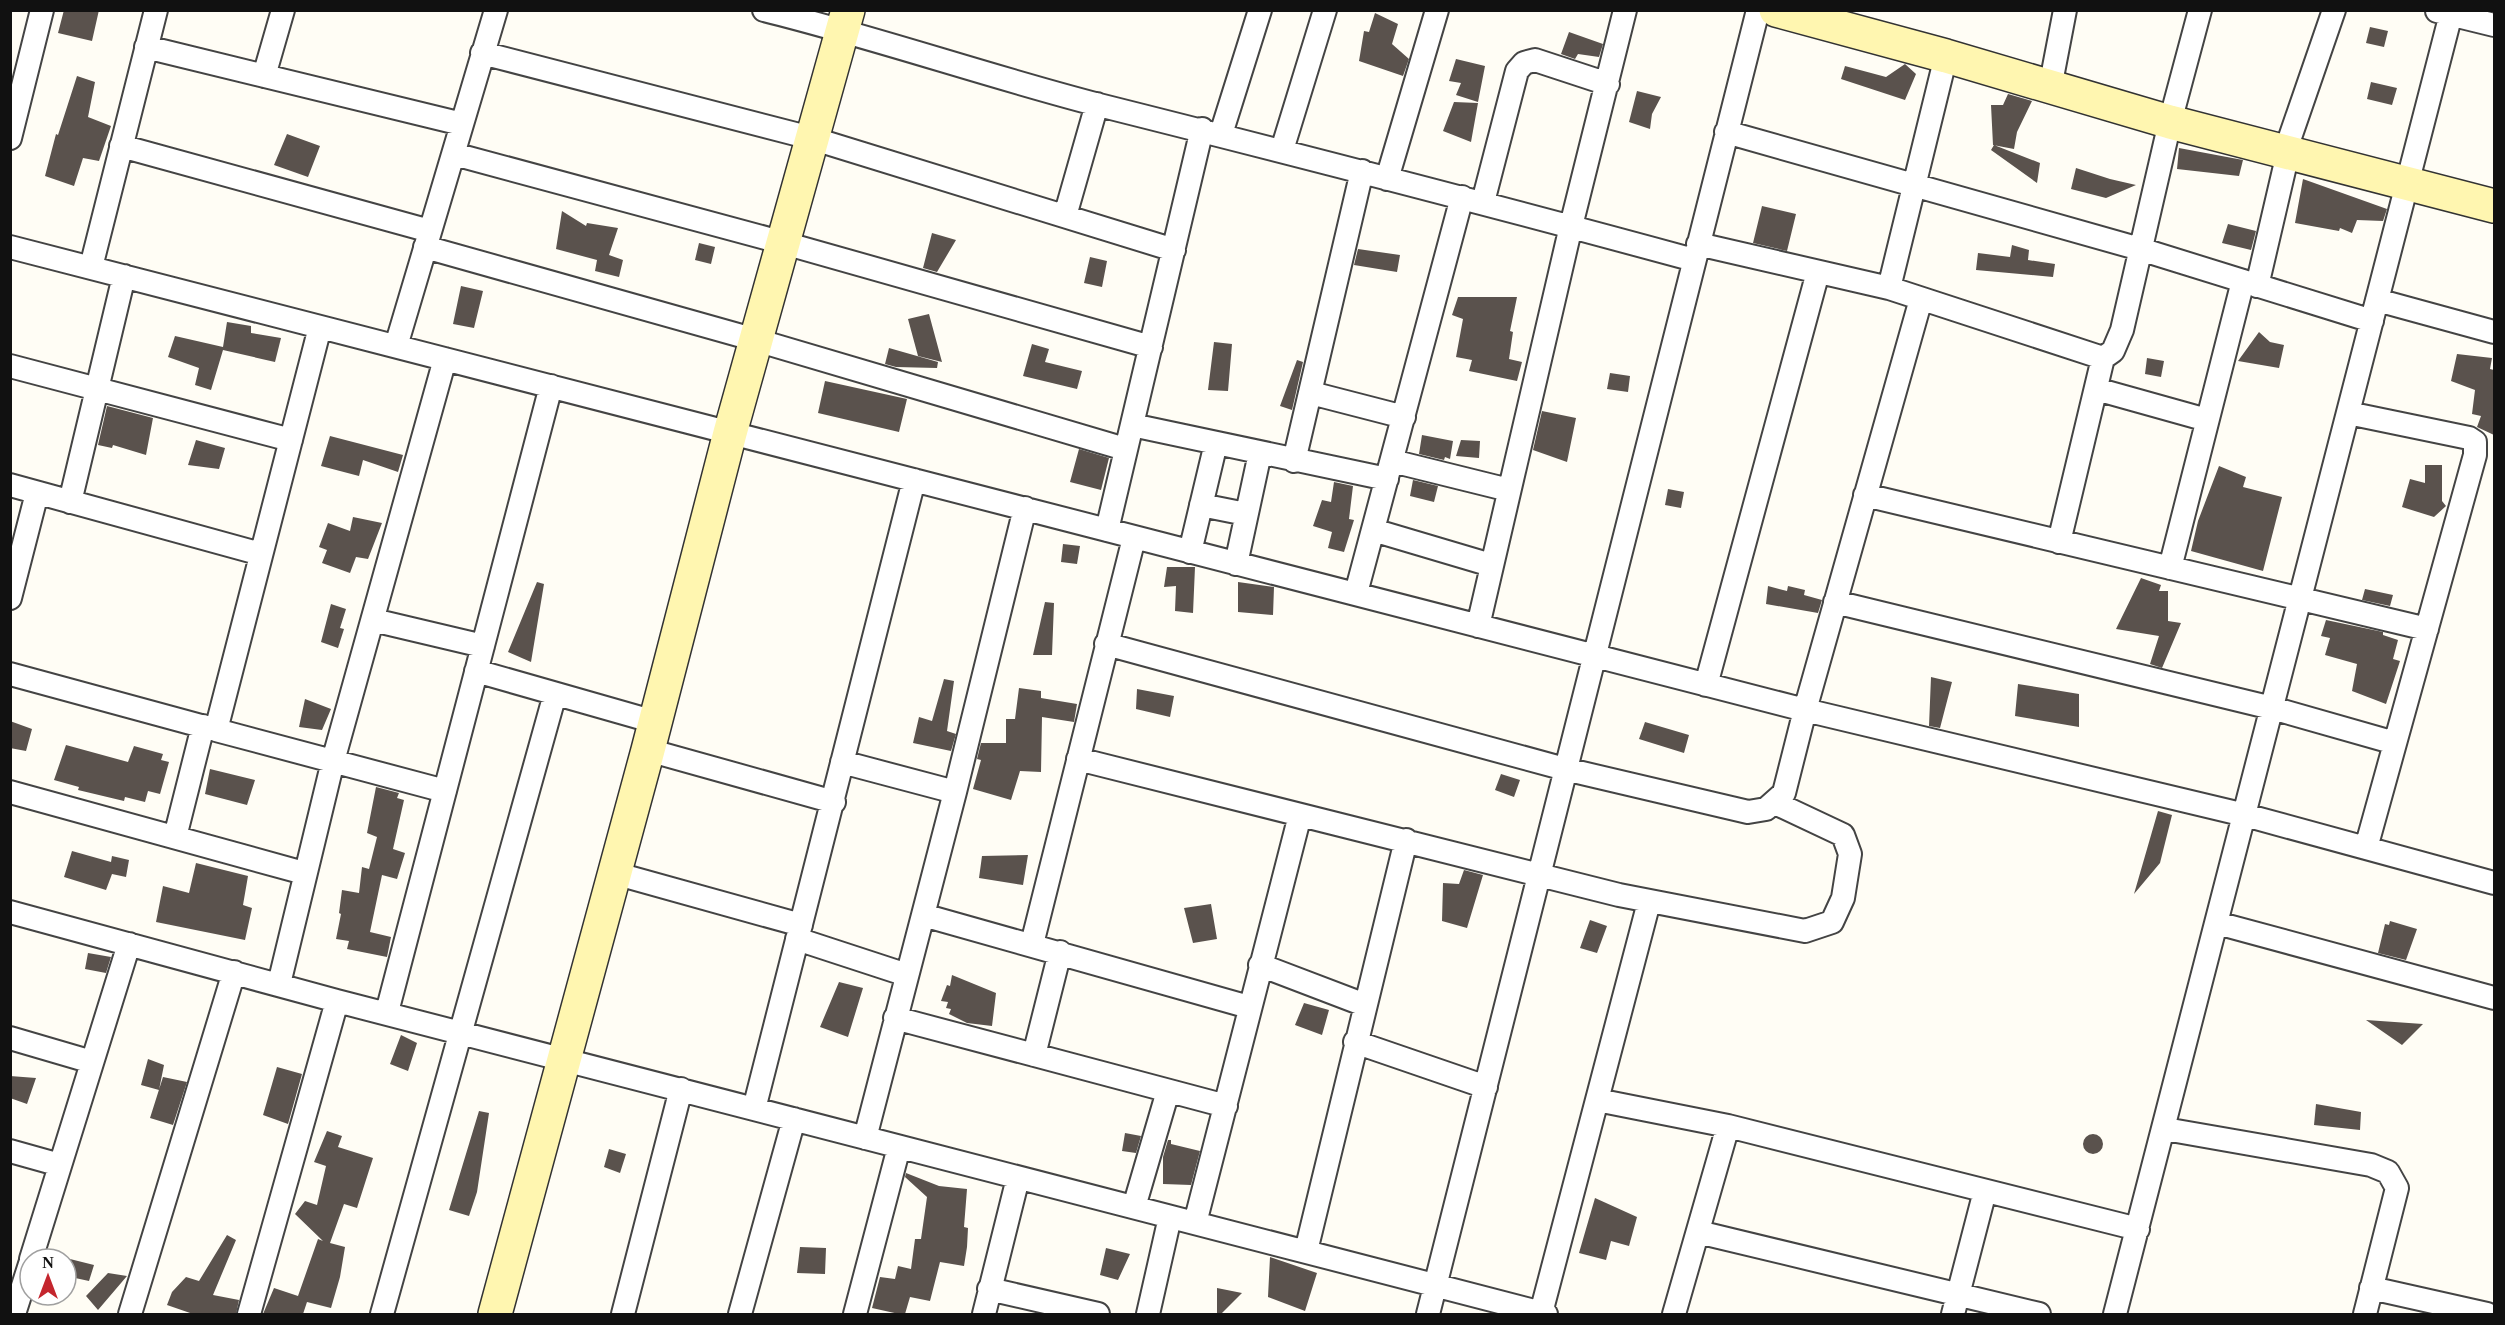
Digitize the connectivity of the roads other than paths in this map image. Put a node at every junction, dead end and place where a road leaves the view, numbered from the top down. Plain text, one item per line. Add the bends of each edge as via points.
1 (42, 10) edge
2 (156, 10) edge
3 (283, 10) edge
4 (496, 10) edge
5 (764, 10) edge
6 (1260, 10) edge
7 (1325, 10) edge
8 (1437, 10) edge
9 (1625, 10) edge
10 (1758, 10) edge
11 (1776, 10) edge
12 (2065, 10) edge
13 (2200, 10) edge
14 (2334, 10) edge
15 (2446, 12) edge
16 (845, 20) edge
17 (2494, 25) edge
18 (146, 46) junction
19 (482, 52) junction
20 (1946, 56) junction
21 (264, 76) junction
22 (1608, 84) junction
23 (2050, 88) junction
24 (1097, 104) junction
25 (2170, 122) junction
26 (462, 124) junction
27 (1211, 132) junction
28 (1726, 132) junction
29 (10, 138) edge
30 (811, 138) junction
31 (121, 146) junction
32 (1282, 150) junction
33 (2286, 152) junction
34 (454, 154) junction
35 (1362, 171) junction
36 (1387, 179) junction
37 (2407, 183) junction
38 (1916, 186) junction
39 (1473, 200) junction
40 (2494, 206) edge
41 (1065, 216) junction
42 (1571, 226) junction
43 (428, 239) junction
44 (784, 243) junction
45 (10, 247) edge
46 (2140, 249) junction
47 (1174, 250) junction
48 (1696, 252) junction
49 (91, 267) junction
50 (1818, 272) junction
51 (124, 276) junction
52 (2250, 284) junction
53 (1888, 288) junction
54 (1921, 299) junction
55 (2375, 311) junction
56 (320, 327) junction
57 (2494, 332) edge
58 (756, 340) junction
59 (396, 346) junction
60 (1150, 347) junction
61 (2103, 358) junction
62 (445, 359) junction
63 (10, 366) edge
64 (551, 386) junction
65 (96, 389) junction
66 (2096, 389) junction
67 (1311, 393) junction
68 (2348, 413) junction
69 (1404, 417) junction
70 (2207, 420) junction
71 (1132, 425) junction
72 (730, 433) junction
73 (291, 440) junction
74 (1216, 443) junction
75 (1125, 449) junction
76 (1260, 453) junction
77 (2485, 458) edge
78 (1294, 461) junction
79 (1389, 470) junction
80 (914, 480) junction
81 (10, 485) edge
82 (1509, 490) junction
83 (37, 493) junction
84 (1865, 495) junction
85 (70, 502) junction
86 (1201, 505) junction
87 (1025, 508) junction
88 (1246, 514) junction
89 (1107, 530) junction
90 (1373, 530) junction
91 (1134, 538) junction
92 (2060, 542) junction
93 (1190, 552) junction
94 (261, 554) junction
95 (1236, 564) junction
96 (1491, 565) junction
97 (2170, 568) junction
98 (1356, 593) junction
99 (10, 598) edge
100 (2301, 599) junction
101 (1835, 602) junction
102 (373, 620) junction
103 (1478, 626) junction
104 (2427, 629) junction
105 (1106, 644) junction
106 (483, 646) junction
107 (1594, 656) junction
108 (476, 671) junction
109 (10, 674) edge
110 (1706, 685) junction
111 (555, 694) junction
112 (2272, 708) junction
113 (1805, 710) junction
114 (209, 728) junction
115 (652, 736) junction
116 (2395, 743) junction
117 (1078, 759) junction
118 (333, 761) junction
119 (842, 762) junction
120 (1565, 769) junction
121 (445, 791) junction
122 (10, 792) edge
123 (956, 792) junction
124 (834, 802) junction
125 (1775, 803) junction
126 (1300, 815) junction
127 (2245, 815) junction
128 (175, 837) junction
129 (1406, 840) junction
130 (2366, 848) junction
131 (304, 873) junction
132 (614, 873) junction
133 (1539, 876) junction
134 (2494, 883) edge
135 (1649, 902) junction
136 (10, 912) edge
137 (923, 915) junction
138 (2217, 923) junction
139 (799, 932) junction
140 (129, 944) junction
141 (1032, 944) junction
142 (1060, 952) junction
143 (1260, 965) junction
144 (234, 972) junction
145 (907, 975) junction
146 (279, 984) junction
147 (2494, 998) edge
148 (337, 1000) junction
149 (1365, 1005) junction
150 (1249, 1007) junction
151 (387, 1012) junction
152 (895, 1018) junction
153 (462, 1032) junction
154 (10, 1038) edge
155 (1355, 1042) junction
156 (1034, 1055) junction
157 (563, 1058) junction
158 (92, 1062) junction
159 (1486, 1086) junction
160 (681, 1089) junction
161 (1168, 1091) junction
162 (1597, 1100) junction
163 (1226, 1106) junction
164 (754, 1108) junction
165 (794, 1119) junction
166 (1728, 1126) junction
167 (2165, 1129) junction
168 (865, 1138) junction
169 (899, 1147) junction
170 (10, 1151) edge
171 (60, 1165) junction
172 (1018, 1178) junction
173 (1985, 1191) junction
174 (1134, 1207) junction
175 (1170, 1216) junction
176 (1195, 1223) junction
177 (2138, 1229) junction
178 (1698, 1232) junction
179 (35, 1247) edge
180 (1306, 1251) junction
181 (1435, 1288) junction
182 (2371, 1288) junction
183 (989, 1289) junction
184 (1955, 1306) edge
185 (130, 1314) edge
186 (249, 1314) edge
187 (382, 1314) edge
188 (495, 1314) edge
189 (623, 1314) edge
190 (740, 1314) edge
191 (855, 1314) edge
192 (984, 1314) edge
193 (1098, 1314) edge
194 (1148, 1314) edge
195 (1428, 1314) edge
196 (1544, 1314) edge
197 (1674, 1314) edge
198 (2039, 1314) edge
199 (2115, 1314) edge
200 (2365, 1314) edge
201 (2487, 1314) edge

1 - 29 street
2 - 18 street
3 - 21 street
4 - 19 street
5 - 16 street
6 - 27 street
7 - 32 street
8 - 36 street
9 - 22 street
10 - 28 street
11 - 20 street
12 - 23 street
13 - 25 street
14 - 33 street
15 - 17 street
15 - 37 street
16 - 24 street
16 - 30 street
18 - 21 street
18 - 31 street
19 - 26 street
19 - 30 street
20 - 23 street
20 - 38 street
21 - 26 street
22 - 39 street via 1536,60 1524,63 1517,71
22 - 42 street
23 - 25 street
24 - 27 street
24 - 41 street
25 - 33 street
25 - 46 street
26 - 34 street
27 - 32 street
27 - 47 street
28 - 38 street
28 - 48 street
30 - 41 street
30 - 44 street
31 - 43 street
31 - 49 street
32 - 35 street
33 - 37 street
33 - 52 street
34 - 43 street
34 - 44 street
35 - 36 street
35 - 67 street
36 - 39 street
37 - 40 street
37 - 55 street
38 - 46 street
38 - 53 street
39 - 42 street
39 - 69 street
41 - 47 street
42 - 48 street
42 - 82 street
43 - 58 street
43 - 59 street
44 - 58 street
44 - 60 street
45 - 49 street
46 - 52 street
46 - 61 street via 2122,330 2113,351
47 - 60 street
48 - 50 street
48 - 107 street
49 - 51 street
50 - 53 street
50 - 110 street
51 - 56 street
51 - 65 street
52 - 55 street
52 - 70 street
53 - 54 street
54 - 61 street
54 - 84 street
55 - 57 street
55 - 68 street
56 - 59 street
56 - 73 street
58 - 72 street
58 - 75 street
59 - 62 street
60 - 71 street
61 - 66 street
62 - 64 street
62 - 102 street
63 - 65 street
64 - 72 street
64 - 106 street
65 - 73 street
65 - 85 street
66 - 70 street
66 - 92 street
67 - 69 street
67 - 78 street
68 - 77 street via 2469,438
68 - 100 street
69 - 79 street
70 - 97 street
71 - 74 street
71 - 75 street
72 - 80 street
72 - 115 street
73 - 94 street
74 - 76 street
74 - 86 street
75 - 89 street
76 - 78 street
76 - 88 street
77 - 104 street
78 - 79 street
79 - 82 street
79 - 90 street
80 - 87 street
80 - 119 street
81 - 83 street
82 - 96 street
83 - 85 street
83 - 99 street
84 - 92 street
84 - 101 street
85 - 94 street
86 - 88 street
86 - 93 street
87 - 89 street
87 - 123 street
88 - 95 street
89 - 91 street
90 - 96 street
90 - 98 street
91 - 93 street
91 - 105 street
92 - 97 street
93 - 95 street
94 - 114 street
95 - 98 street
96 - 103 street
97 - 100 street
98 - 103 street
100 - 104 street
100 - 112 street
101 - 112 street
101 - 113 street
102 - 106 street
102 - 118 street
103 - 107 street
104 - 116 street
105 - 117 street
105 - 120 street
106 - 108 street
107 - 110 street
107 - 120 street
108 - 111 street
108 - 121 street
109 - 114 street
110 - 113 street
111 - 115 street
111 - 153 street
112 - 116 street
112 - 127 street
113 - 125 street via 1784,793
113 - 127 street
114 - 118 street
114 - 128 street
115 - 124 street
115 - 132 street
116 - 130 street
117 - 126 street
117 - 141 street
118 - 121 street
118 - 131 street
119 - 123 street
119 - 124 street
120 - 125 street via 1748,812
120 - 133 street
121 - 151 street
122 - 128 street
123 - 137 street
124 - 139 street
125 - 135 street via 1843,835 1851,854 1843,898 1832,922 1805,931
126 - 129 street
126 - 143 street
127 - 130 street
127 - 138 street
128 - 131 street
129 - 133 street
129 - 149 street
130 - 134 street
131 - 146 street
132 - 139 street
132 - 157 street
133 - 135 street
133 - 159 street
135 - 162 street
136 - 140 street
137 - 141 street
137 - 145 street
138 - 147 street
138 - 167 street
139 - 145 street
139 - 164 street
140 - 144 street
140 - 158 street
141 - 142 street
142 - 150 street
142 - 156 street
143 - 149 street
143 - 150 street
144 - 146 street
144 - 185 street
145 - 152 street
146 - 148 street
148 - 151 street
148 - 186 street
149 - 155 street
150 - 163 street
151 - 153 street
152 - 156 street
152 - 168 street
153 - 157 street
153 - 187 street
154 - 158 street
155 - 159 street
155 - 180 street
156 - 161 street
157 - 160 street
157 - 188 street
158 - 171 street
159 - 181 street
160 - 164 street
160 - 189 street
161 - 163 street
161 - 174 street
162 - 166 street
162 - 196 street
163 - 176 street
164 - 165 street
165 - 168 street
165 - 190 street
166 - 173 street
166 - 178 street
167 - 177 street
167 - 182 street via 2371,1165 2388,1172 2397,1188
168 - 169 street
169 - 172 street
169 - 191 street
170 - 171 street
171 - 179 street
172 - 174 street
172 - 183 street
173 - 177 street
173 - 184 street
174 - 175 street
175 - 176 street
175 - 194 street
176 - 180 street
177 - 199 street
178 - 184 street
178 - 197 street
180 - 181 street
181 - 195 street
181 - 196 street
182 - 200 street
182 - 201 street
183 - 192 street
183 - 193 street
184 - 198 street

